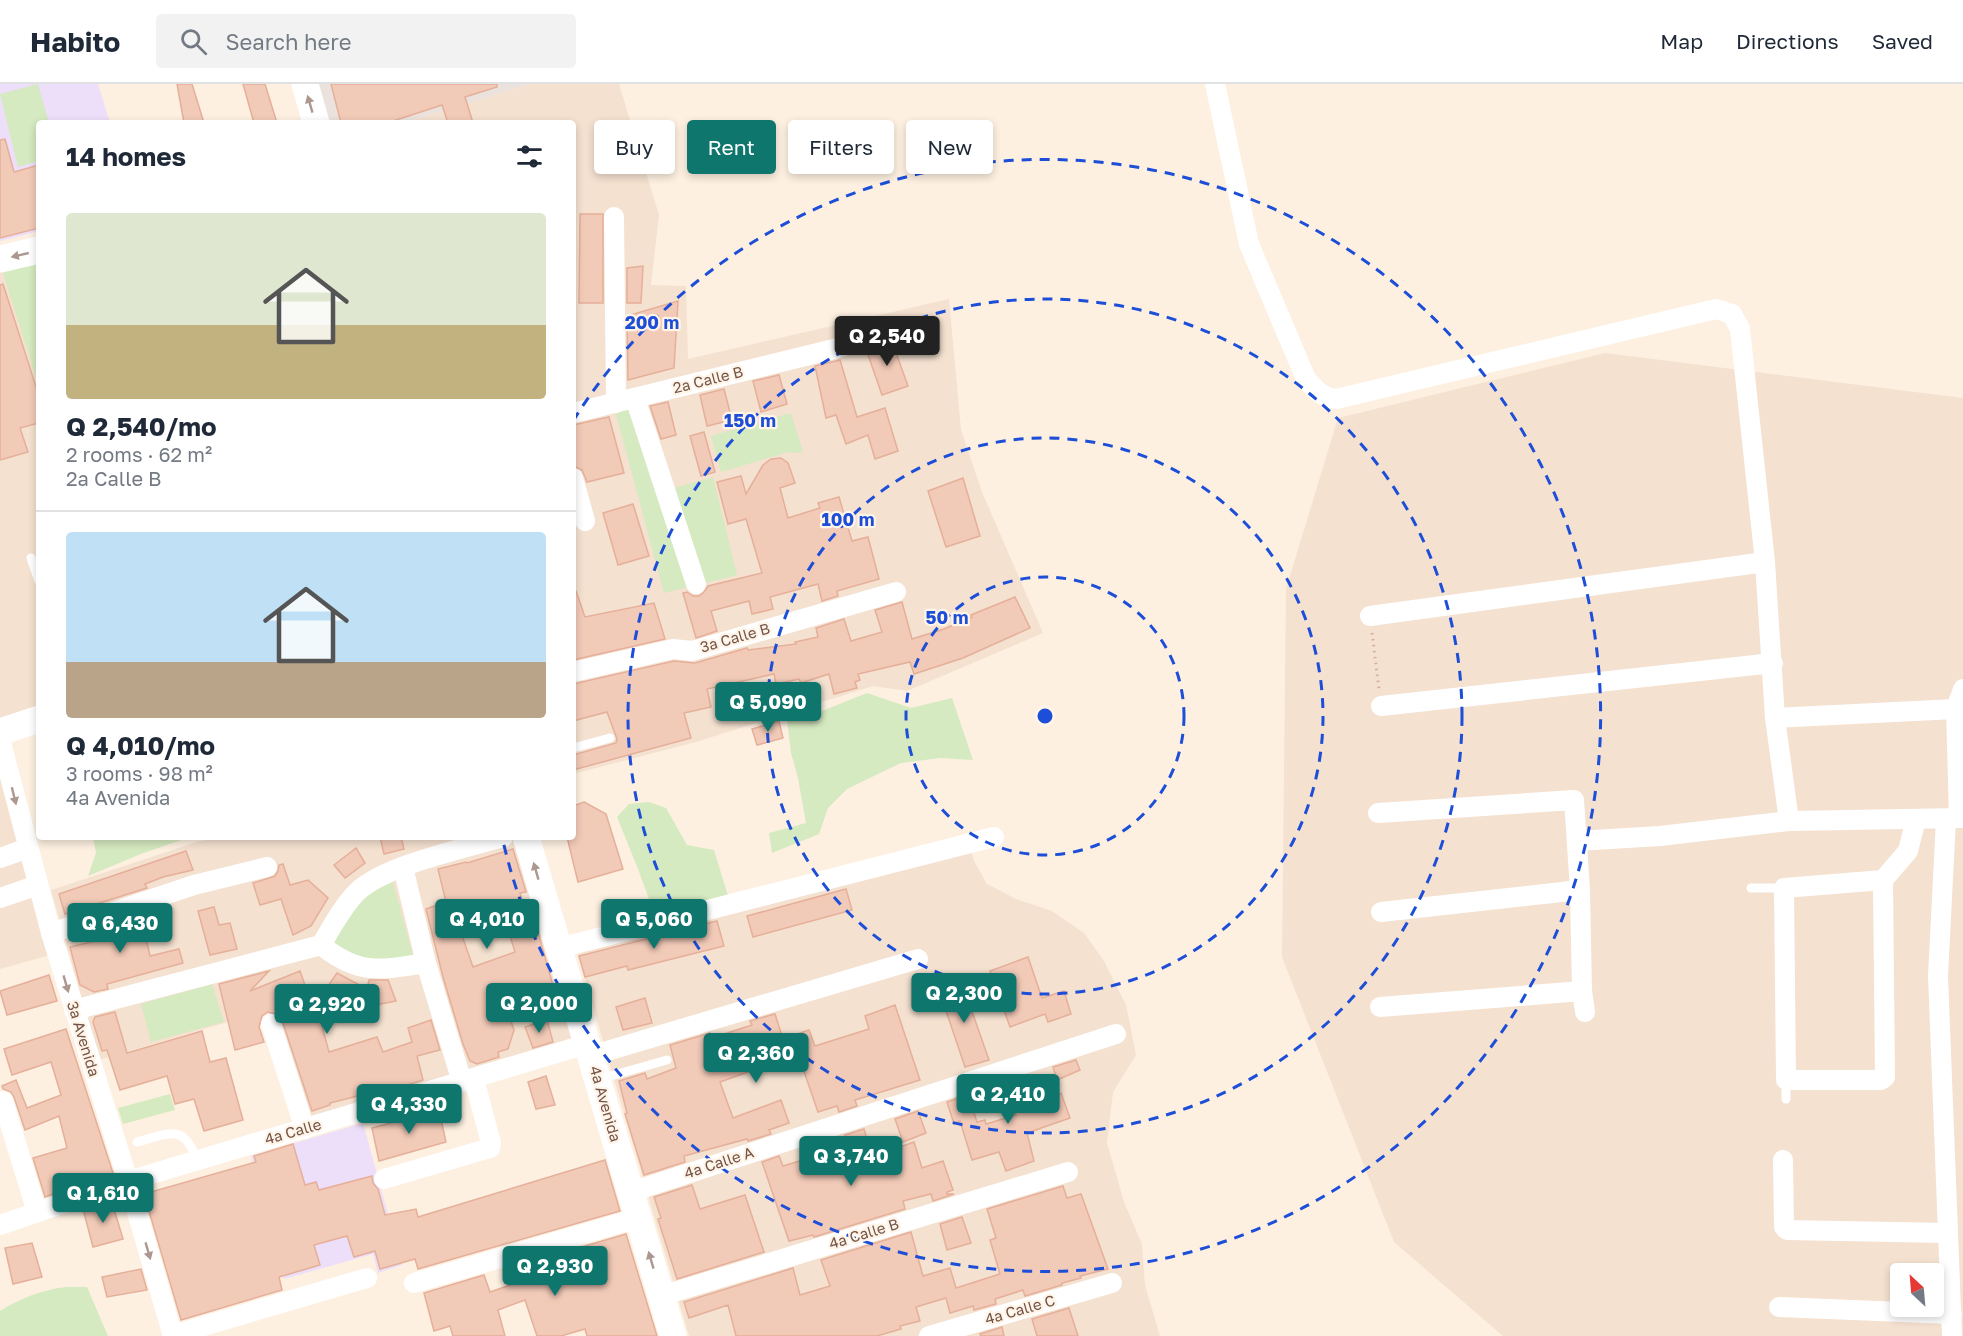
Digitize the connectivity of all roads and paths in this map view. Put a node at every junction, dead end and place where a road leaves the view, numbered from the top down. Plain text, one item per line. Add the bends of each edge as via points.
1 (305, 84) edge
2 (1215, 84) edge
3 (315, 120) edge
4 (614, 217) dead end
5 (36, 251) edge
6 (0, 259) edge
7 (842, 347) dead end
8 (635, 398) junction
9 (615, 402) junction
10 (576, 412) edge
11 (576, 489) edge
12 (585, 521) dead end
13 (31, 558) dead end
14 (1765, 562) junction
15 (36, 572) edge
16 (696, 584) dead end
17 (896, 592) dead end
18 (1370, 616) joint
19 (1773, 663) junction
20 (576, 671) edge
21 (1963, 688) edge
22 (1381, 706) joint
23 (1956, 709) junction
24 (1775, 718) junction
25 (36, 720) edge
26 (0, 732) edge
27 (610, 738) dead end
28 (0, 739) edge
29 (576, 747) edge
30 (1378, 813) dead end
31 (1956, 818) edge
32 (1916, 819) junction
33 (1789, 821) junction
34 (993, 837) dead end
35 (493, 840) edge
36 (527, 840) edge
37 (1577, 841) junction
38 (28, 848) junction
39 (0, 858) edge
40 (267, 867) dead end
41 (403, 867) junction
42 (1883, 880) junction
43 (38, 885) junction
44 (1751, 888) dead end
45 (1784, 888) junction
46 (1580, 890) junction
47 (0, 898) edge
48 (1381, 912) dead end
49 (51, 933) junction
50 (321, 945) junction
51 (559, 948) junction
52 (918, 959) dead end
53 (426, 963) junction
54 (1582, 991) junction
55 (1380, 1007) dead end
56 (74, 1010) junction
57 (1586, 1012) dead end
58 (271, 1023) dead end
59 (1116, 1034) dead end
60 (592, 1060) junction
61 (668, 1060) dead end
62 (468, 1081) junction
63 (3, 1101) dead end
64 (305, 1129) junction
65 (137, 1142) dead end
66 (196, 1160) junction
67 (1783, 1160) dead end
68 (1068, 1172) dead end
69 (384, 1179) dead end
70 (128, 1181) junction
71 (631, 1192) junction
72 (38, 1212) junction
73 (638, 1218) junction
74 (0, 1225) edge
75 (1947, 1233) junction
76 (367, 1278) dead end
77 (414, 1283) dead end
78 (1112, 1283) dead end
79 (661, 1296) junction
80 (1779, 1307) dead end
81 (1952, 1314) junction
82 (173, 1336) edge
83 (673, 1336) edge
84 (929, 1336) edge
85 (1952, 1336) edge

3 -> 1 street
2 - 14 street via 1249,244 1306,379 1329,398 1716,309 1732,315 1740,329
4 - 9 street
5 -> 6 street
7 - 8 street, 2a Calle B
8 - 9 street, 2a Calle B
8 - 16 street
9 - 10 street, 2a Calle B
11 - 12 street
13 - 15 lane
14 - 18 street
14 - 19 street
17 - 20 street, 3a Calle B via 692,651 674,649
18 - 22 path
19 - 22 street
19 - 24 street
21 - 23 street
23 - 24 street
23 - 31 street
24 - 33 street
25 - 26 street
27 - 29 lane
28 -> 38 street, 3a Avenida
30 - 37 street via 1573,799
31 - 32 street
31 - 75 street via 1938,976
32 - 33 street
32 - 42 street via 1908,851
33 - 37 street
34 - 51 street
35 - 41 street
51 -> 36 street, 4a Avenida
37 - 46 street
38 - 39 street
38 - 43 street, 3a Avenida
40 - 49 street via 194,885
41 - 50 street via 358,891
41 - 53 street
42 - 45 street
42 - 45 street via 1885,1077 1786,1089
43 - 47 street
43 - 49 street, 3a Avenida
44 - 45 lane
46 - 48 street
46 - 54 street
49 -> 56 street, 3a Avenida
50 - 53 street via 340,960 371,970
50 - 56 street
51 - 60 street, 4a Avenida
52 - 60 street, 4a Calle
53 - 62 street
54 - 55 street
54 - 57 street
56 - 70 street, 3a Avenida
58 - 64 street
59 - 71 street, 4a Calle A
60 - 61 lane
60 - 62 street, 4a Calle
60 - 71 street, 4a Avenida
62 - 64 street, 4a Calle
62 - 69 street via 490,1148
63 - 72 street
64 - 66 street, 4a Calle
65 - 66 lane via 172,1133 181,1135 188,1140
66 - 70 street, 4a Calle
67 - 75 street via 1787,1230
68 - 79 street, 4a Calle B
70 - 72 street, 4a Calle
70 -> 82 street, 3a Avenida
71 - 73 street, 4a Avenida
72 - 74 street, 4a Calle
73 - 77 street
79 -> 73 street, 4a Avenida
75 - 81 street
76 - 82 street
78 - 84 street, 4a Calle C
79 - 83 street, 4a Avenida
80 - 81 street
81 - 85 street

